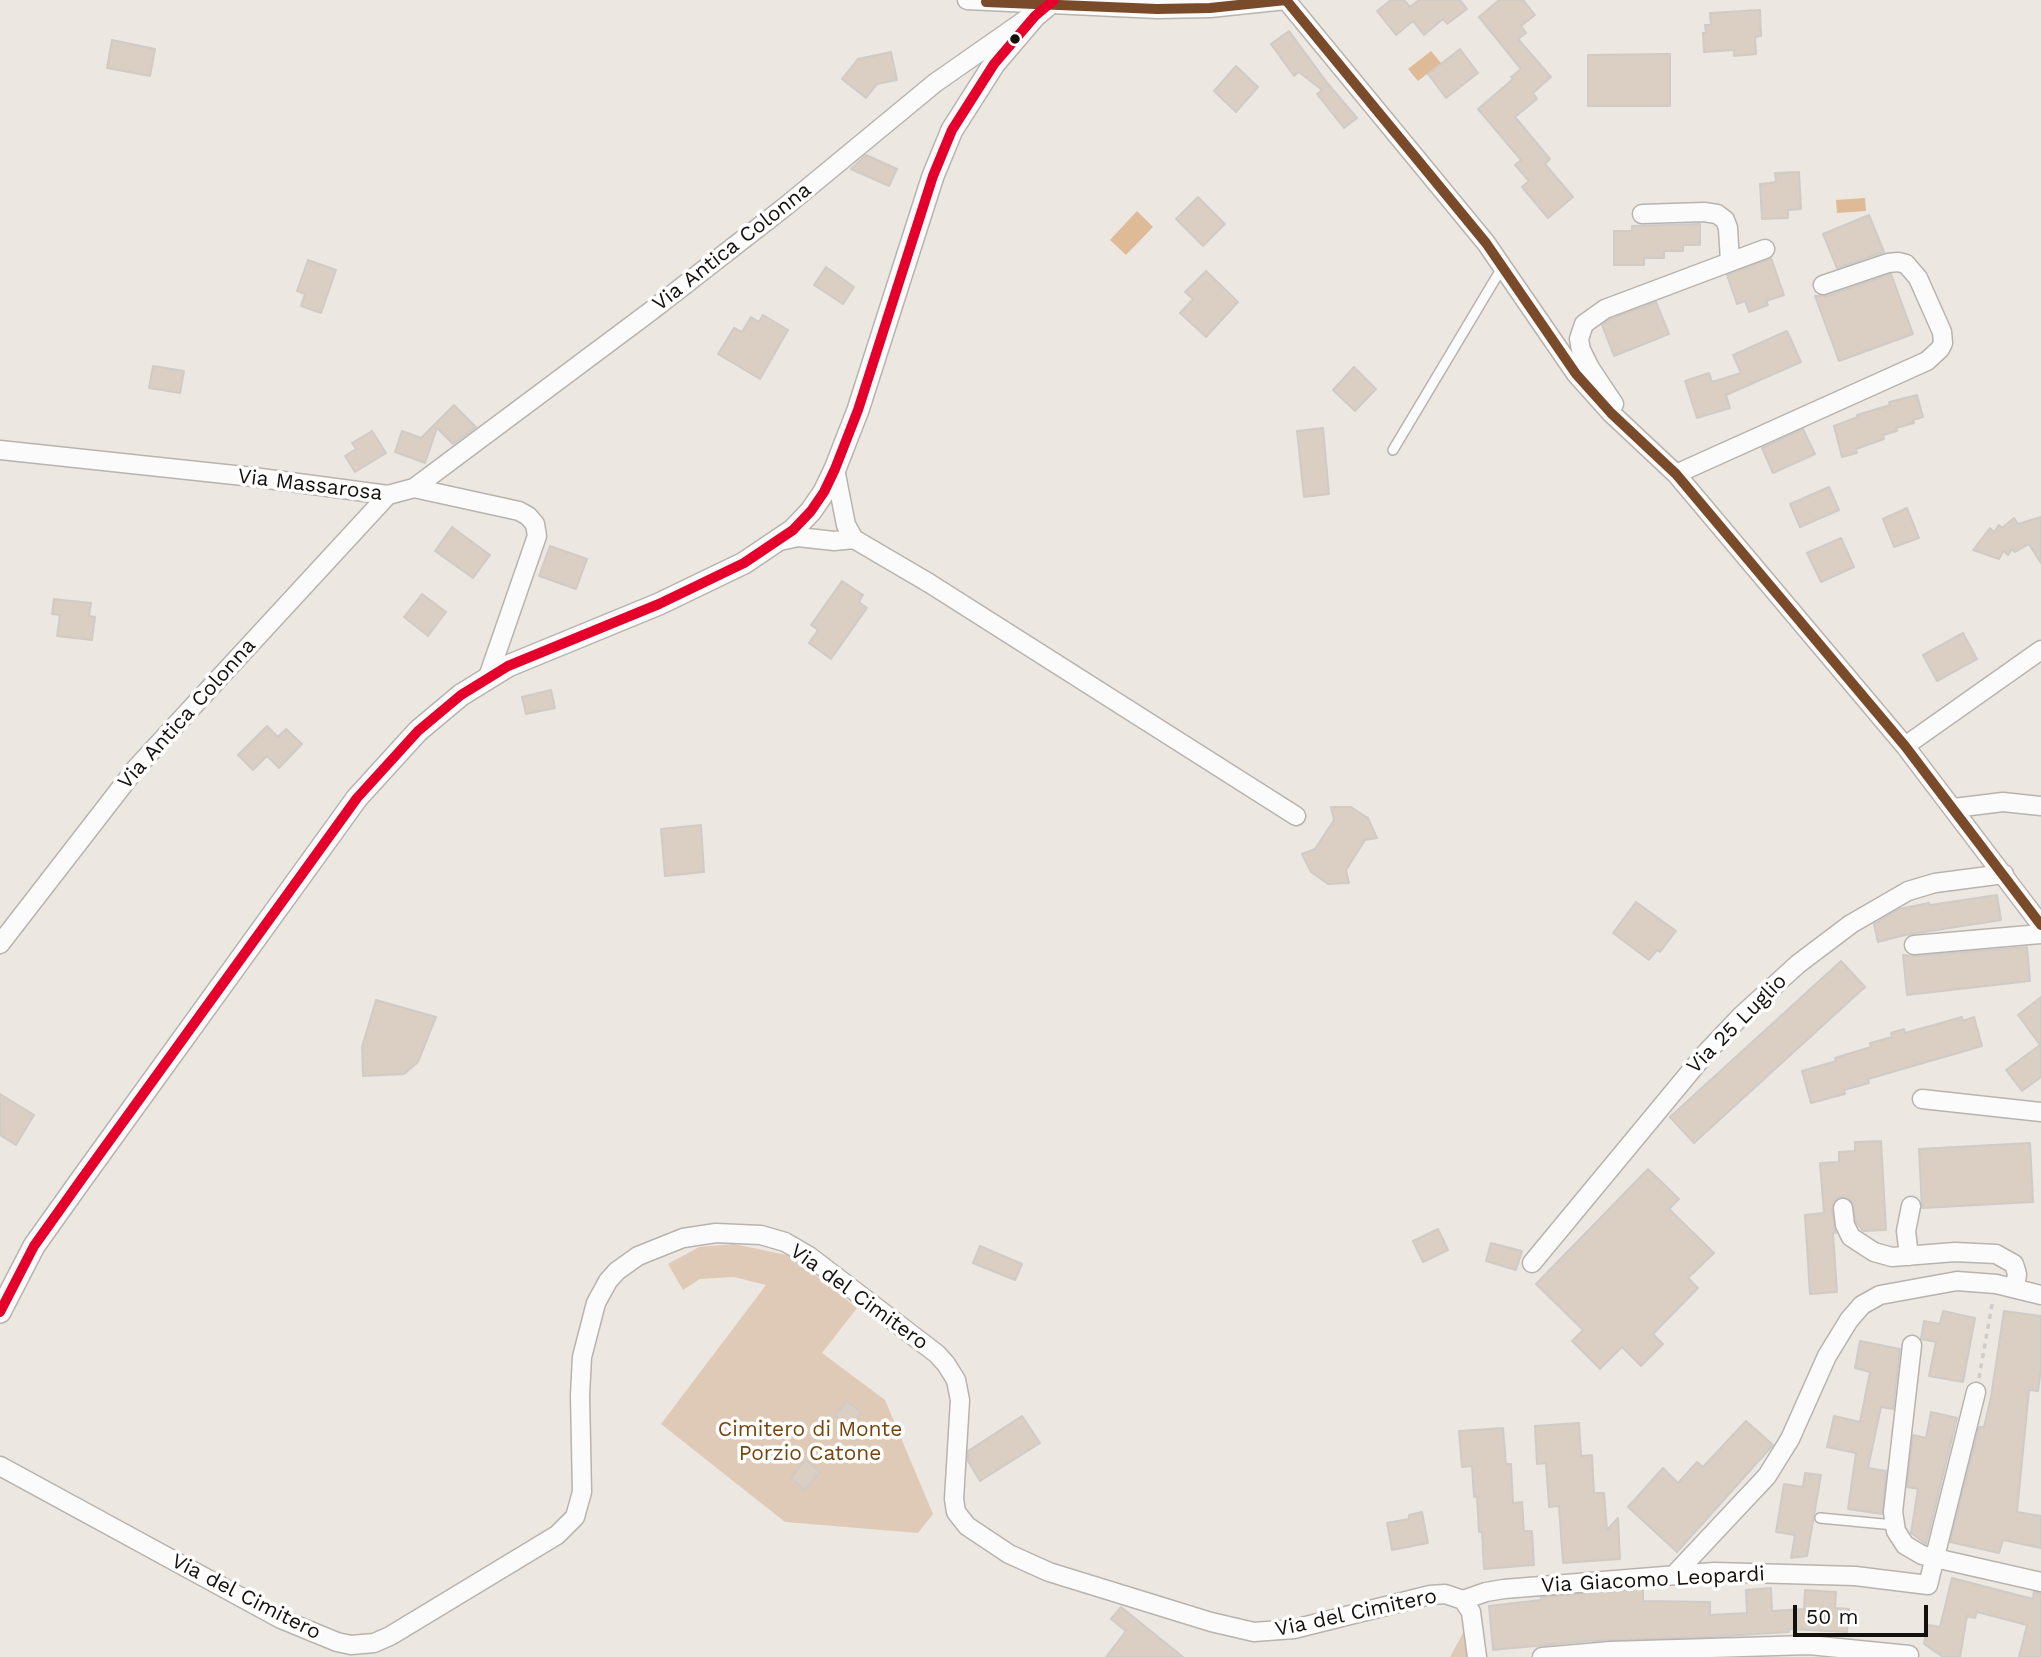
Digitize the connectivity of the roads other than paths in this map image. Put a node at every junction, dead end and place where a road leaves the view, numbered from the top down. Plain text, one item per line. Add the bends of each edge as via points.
1 (967, 0) edge
2 (1288, 0) edge
3 (1051, 2) edge
4 (1642, 214) dead end
5 (1765, 249) dead end
6 (1730, 262) junction
7 (1503, 266) junction
8 (1823, 285) dead end
9 (1633, 434) junction
10 (0, 450) edge
11 (1393, 450) dead end
12 (835, 469) junction
13 (1676, 474) junction
14 (414, 488) junction
15 (388, 495) junction
16 (854, 539) junction
17 (774, 544) junction
18 (2041, 650) edge
19 (488, 677) junction
20 (1905, 746) junction
21 (2041, 806) edge
22 (1954, 808) junction
23 (1296, 816) dead end
24 (2004, 874) junction
25 (2041, 925) edge
26 (2041, 934) edge
27 (0, 944) edge
28 (1914, 945) dead end
29 (1922, 1099) dead end
30 (2041, 1112) edge
31 (1911, 1206) dead end
32 (1843, 1208) dead end
33 (1909, 1256) junction
34 (1532, 1263) dead end
35 (2015, 1288) junction
36 (2041, 1295) edge
37 (0, 1312) edge
38 (1912, 1345) dead end
39 (1976, 1392) road end
40 (0, 1466) edge
41 (1820, 1518) dead end
42 (1894, 1525) junction
43 (1936, 1558) junction
44 (1675, 1574) junction
45 (2041, 1582) edge
46 (1463, 1600) junction
47 (1909, 1654) dead end
48 (1477, 1657) edge
49 (1542, 1657) edge

1 - 3 street
2 - 3 street via 1194,9
2 - 7 street
3 - 12 street via 989,71 944,147
3 - 14 street, Via Antica Colonna via 934,83 650,312
4 - 6 street via 1717,214 1727,223
5 - 6 street
6 - 9 street via 1605,309 1581,329 1579,345 1585,360
7 - 9 street via 1568,365
7 - 11 lane
8 - 13 street via 1888,263 1906,264 1918,278 1942,332 1940,349 1927,361
9 - 13 street
10 - 15 street, Via Massarosa
12 - 16 street via 846,524
12 - 17 street via 811,511
13 - 20 street
14 - 15 street, Via Massarosa
14 - 19 street, Via Massarosa via 519,511 535,524 534,550
15 - 27 street, Via Antica Colonna via 137,767
16 - 17 street via 798,537
16 - 23 street
17 - 19 street via 696,587
18 - 20 street
19 - 37 street via 418,731 357,798 46,1227
20 - 22 street
21 - 22 street via 2003,802
22 - 24 street
24 - 25 street
24 - 34 street, Via 25 Luglio via 1908,891 1803,959 1713,1045
26 - 28 street
29 - 30 street
31 - 33 street via 1906,1231
32 - 33 street via 1847,1230 1858,1242 1883,1255
33 - 35 street via 1955,1251 2003,1256 2016,1268
35 - 36 street
35 - 44 street via 1968,1281 1942,1283 1880,1295 1862,1305 1827,1356 1773,1468
38 - 42 street
39 - 43 street
40 - 46 street, Via del Cimitero via 281,1619 344,1644 374,1643 557,1535 575,1517 582,1492 584,1348 599,1297 622,1266 691,1236 769,1237 809,1256 946,1364 956,1380 960,1400 956,1512 967,1526 1001,1549 1038,1568 1254,1632 1294,1629 1439,1593
41 - 42 lane
42 - 43 street via 1909,1549
43 - 44 street, Via Giacomo Leopardi via 1928,1585 1823,1574
43 - 45 street
44 - 46 street, Via Giacomo Leopardi via 1504,1589
46 - 48 street via 1473,1619
47 - 49 street via 1809,1645

